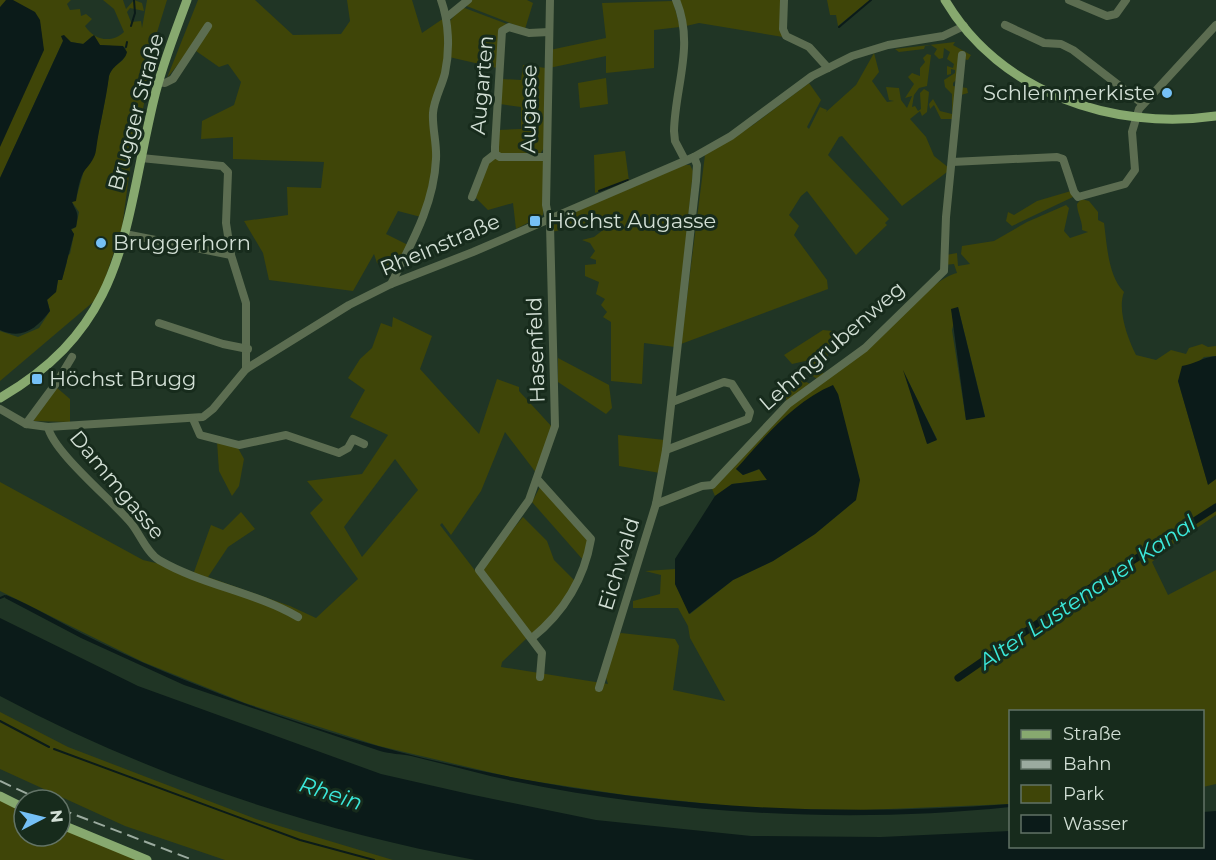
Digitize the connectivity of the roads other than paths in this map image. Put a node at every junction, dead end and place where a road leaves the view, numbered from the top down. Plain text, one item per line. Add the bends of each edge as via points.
1 (187, 0) edge
2 (441, 0) edge
3 (468, 0) edge
4 (550, 0) edge
5 (676, 0) edge
6 (784, 0) edge
7 (945, 0) edge
8 (1070, 0) edge
9 (1126, 0) edge
10 (447, 17) junction
11 (1005, 25) dead end
12 (1216, 25) edge
13 (208, 26) dead end
14 (964, 26) junction
15 (549, 32) junction
16 (962, 55) dead end
17 (828, 68) junction
18 (158, 82) junction
19 (1143, 104) junction
20 (1216, 116) edge
21 (1136, 119) junction
22 (495, 154) junction
23 (546, 157) junction
24 (694, 157) junction
25 (141, 158) junction
26 (685, 160) junction
27 (952, 162) junction
28 (472, 197) dead end
29 (548, 218) junction
30 (124, 234) junction
31 (231, 255) junction
32 (391, 284) junction
33 (159, 323) dead end
34 (248, 349) junction
35 (72, 357) dead end
36 (246, 369) junction
37 (0, 398) edge
38 (672, 402) junction
39 (0, 410) edge
40 (193, 419) junction
41 (26, 424) junction
42 (48, 427) junction
43 (364, 444) dead end
44 (666, 450) junction
45 (537, 479) junction
46 (656, 504) junction
47 (298, 617) dead end
48 (532, 638) junction
49 (540, 677) dead end
50 (599, 688) dead end
51 (72, 829) edge
52 (147, 860) edge

1 - 18 main road, Brugger Straße
2 - 10 street
3 - 10 street
4 - 15 street, Augasse
5 - 26 street via 685,53 674,131
6 - 17 street via 786,36 809,47
7 - 14 main road
8 - 9 street via 1107,16 1116,14
10 - 32 street via 445,73 433,112 433,184 419,228
11 - 19 street via 1044,43 1061,44 1073,50
12 - 19 street
13 - 18 street via 173,79
14 - 17 street, Rheinstraße via 943,36 869,50
14 - 21 main road via 1002,63 1044,90 1082,106
15 - 22 street, Augarten via 529,33 509,27 502,31
15 - 23 street, Augasse
16 - 27 street
17 - 24 street, Rheinstraße
18 - 25 main road, Brugger Straße
19 - 21 street
20 - 21 main road via 1166,121
21 - 27 street via 1132,132 1134,176 1125,184 1078,197 1063,159 1057,157
22 - 23 street, Augarten
22 - 28 street, Augarten via 486,161
23 - 29 street, Augasse
24 - 26 street, Rheinstraße
24 - 38 street, Eichwald via 696,181
25 - 30 main road, Brugger Straße
25 - 31 street via 225,167 225,214
26 - 29 street, Rheinstraße
27 - 46 street, Lehmgrubenweg via 944,271 864,348 788,404 712,485
29 - 32 street, Rheinstraße
29 - 45 street, Hasenfeld via 556,413
30 - 31 street
30 - 37 main road, Brugger Straße via 108,287 85,326 41,372
31 - 34 street via 246,303
32 - 36 street, Rheinstraße via 349,305
33 - 34 street via 223,345
34 - 36 street
35 - 41 street
36 - 40 street, Rheinstraße via 213,409
38 - 44 street, Eichwald
38 - 44 street via 724,382 732,384 750,412 748,419
39 - 41 street, Rheinstraße
40 - 42 street, Rheinstraße
40 - 43 street via 200,435 232,444 286,435 339,453 353,439
41 - 42 street, Rheinstraße
42 - 47 street, Dammgasse via 67,455 131,523 158,559
44 - 46 street, Eichwald
45 - 48 street, Hasenfeld via 530,500 479,570
45 - 48 street via 591,539 577,585
46 - 50 street, Eichwald
48 - 49 street, Hasenfeld via 543,653
51 - 52 main road

